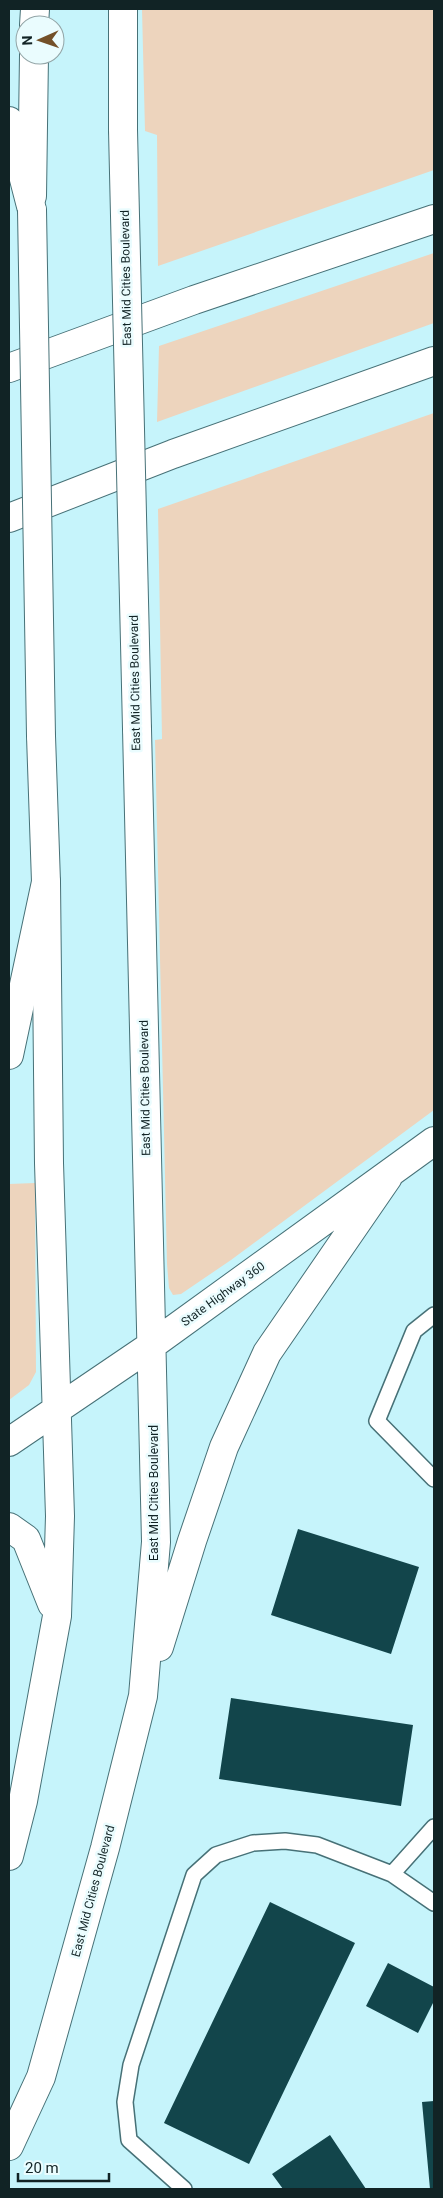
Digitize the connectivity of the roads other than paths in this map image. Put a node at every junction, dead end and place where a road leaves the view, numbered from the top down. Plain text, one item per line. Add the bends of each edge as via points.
1 (123, 9) edge
2 (34, 65) edge
3 (9, 121) edge
4 (32, 210) junction
5 (434, 219) edge
6 (434, 361) edge
7 (9, 368) edge
8 (9, 518) edge
9 (46, 882) junction
10 (9, 1055) edge
11 (434, 1141) edge
12 (388, 1177) junction
13 (434, 1315) edge
14 (152, 1345) junction
15 (58, 1408) junction
16 (9, 1442) edge
17 (434, 1479) edge
18 (9, 1527) edge
19 (57, 1616) junction
20 (143, 1696) junction
21 (434, 1827) edge
22 (9, 1856) edge
23 (392, 1874) junction
24 (434, 1903) edge
25 (9, 2146) edge
26 (184, 2189) edge

1 - 14 main road, East Mid Cities Boulevard, bridge via 136,729
2 - 4 main road
3 - 4 main road
4 - 9 main road, bridge
5 - 7 main road via 194,300
6 - 8 main road via 173,454
9 - 10 main road
9 - 15 main road via 48,1153
11 - 12 main road, State Highway 360
12 - 14 main road, State Highway 360
12 - 20 main road via 267,1353 224,1447
13 - 17 lane via 414,1330 376,1421
14 - 15 main road, State Highway 360
14 - 20 main road, East Mid Cities Boulevard via 156,1542
15 - 16 main road, State Highway 360
15 - 19 main road via 60,1516
18 - 19 main road via 26,1540
19 - 22 main road via 23,1800
20 - 25 main road, East Mid Cities Boulevard via 105,1848 41,2077
21 - 23 lane
23 - 24 lane
23 - 26 lane via 317,1845 285,1841 253,1843 216,1855 194,1875 131,2066 124,2102 129,2140

